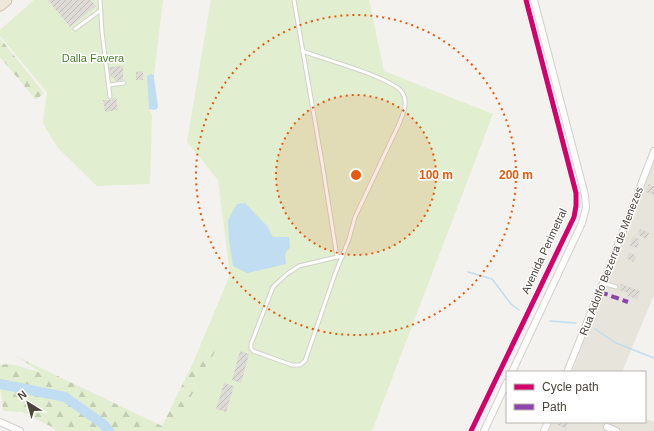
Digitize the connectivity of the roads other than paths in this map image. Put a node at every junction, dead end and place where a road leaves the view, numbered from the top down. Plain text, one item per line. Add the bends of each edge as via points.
1 (6, 0) edge
2 (100, 0) edge
3 (294, 0) edge
4 (526, 0) edge
5 (534, 0) edge
6 (0, 5) edge
7 (101, 10) junction
8 (75, 29) dead end
9 (302, 51) junction
10 (124, 83) dead end
11 (108, 85) junction
12 (110, 97) dead end
13 (654, 150) edge
14 (343, 256) junction
15 (337, 257) junction
16 (603, 283) junction
17 (616, 287) dead end
18 (512, 371) edge
19 (567, 371) edge
20 (506, 384) edge
21 (0, 422) edge
22 (607, 427) dead end
23 (20, 431) edge
24 (471, 431) edge
25 (484, 431) edge
26 (616, 431) edge

1 - 6 highway
2 - 7 lane
3 - 9 lane
4 - 24 street, Avenida Perimetral via 576,193 576,206 574,217
5 - 18 street, Avenida Perimetral via 586,195 586,208 582,223
7 - 8 lane
7 - 11 lane
9 - 14 lane via 382,78 402,92 406,102 399,124 355,217
9 - 15 lane
10 - 11 lane
11 - 12 lane
13 - 16 street, Rua Adolfo Bezerra de Menezes
14 - 15 lane
14 - 15 lane via 305,361 300,365 292,365 253,352 251,344 273,287 299,266
16 - 17 lane
16 - 19 street, Rua Adolfo Bezerra de Menezes
20 - 25 street
21 - 23 street
22 - 26 street

